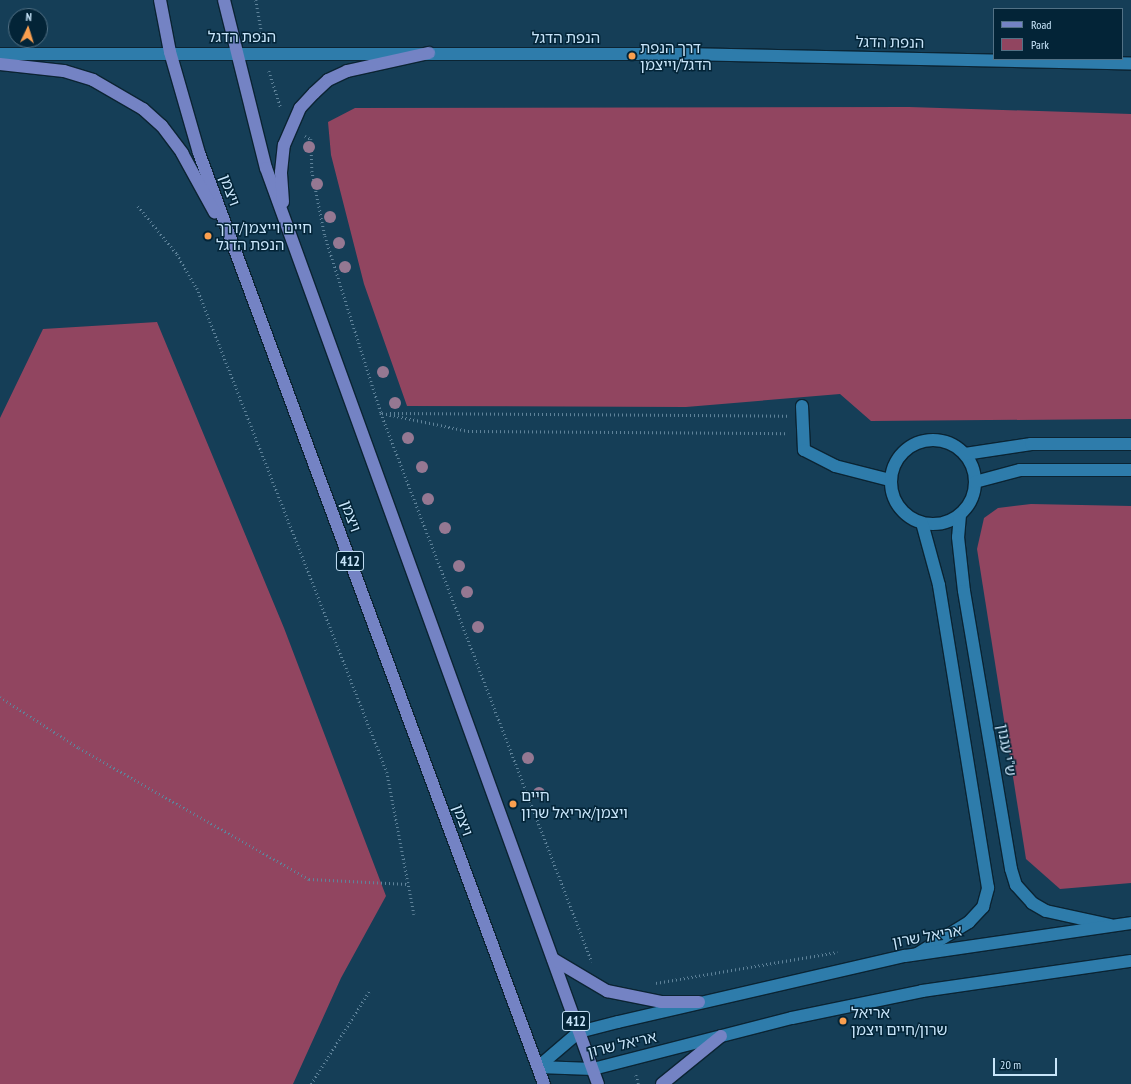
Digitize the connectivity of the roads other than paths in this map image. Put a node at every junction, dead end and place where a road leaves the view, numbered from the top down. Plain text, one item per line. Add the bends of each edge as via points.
1 (160, 0) edge
2 (224, 0) edge
3 (170, 52) junction
4 (236, 53) junction
5 (429, 53) junction
6 (0, 54) edge
7 (1131, 63) edge
8 (0, 64) edge
9 (284, 217) junction
10 (234, 246) junction
11 (802, 411) road end
12 (1131, 444) edge
13 (965, 454) junction
14 (1131, 470) edge
15 (890, 480) junction
16 (975, 482) junction
17 (960, 515) junction
18 (922, 523) junction
19 (1131, 923) edge
20 (1110, 925) junction
21 (917, 954) junction
22 (553, 959) junction
23 (1131, 961) edge
24 (699, 1002) junction
25 (579, 1032) junction
26 (721, 1036) junction
27 (538, 1067) junction
28 (593, 1069) junction
29 (544, 1084) edge
30 (598, 1084) edge
31 (662, 1084) edge

1 - 3 main road, ויצמן / 412
2 - 4 main road, 412
3 - 4 street, הנפת הדגל
3 - 6 street, הנפת הדגל
3 - 10 main road, ויצמן / 412 via 199,153
4 - 5 street, הנפת הדגל
4 - 9 main road, 412 via 266,168
5 - 7 street, הנפת הדגל via 683,54
5 - 9 main road via 371,64 328,80 300,108 290,126 281,172
8 - 10 main road via 64,72 93,80 143,109 162,126 182,153
9 - 22 main road, 412
10 - 27 main road, ויצמן / 412
11 - 15 street via 804,450 813,457
12 - 13 street via 1031,444
13 - 15 street via 942,440 916,443 896,460
13 - 16 street via 971,462
14 - 16 street via 1020,470
15 - 18 street via 894,501 901,511
16 - 17 street via 974,494
17 - 18 street via 949,521
17 - 20 street, ש"י עגנון via 958,537 964,591 1014,880 1023,895 1046,911
18 - 21 street via 939,585 988,888 983,907 969,922
19 - 20 street, אריאל שרון
20 - 21 street, אריאל שרון
21 - 24 street, אריאל שרון
22 - 24 main road via 606,991 660,1002
22 - 25 main road, 412
23 - 26 street, אריאל שרון via 922,991
24 - 25 street, אריאל שרון
25 - 27 street, אריאל שרון
25 - 28 main road, 412
26 - 28 street, אריאל שרון
26 - 31 main road
27 - 28 street, אריאל שרון
27 - 29 main road, ויצמן / 412
28 - 30 main road, 412

